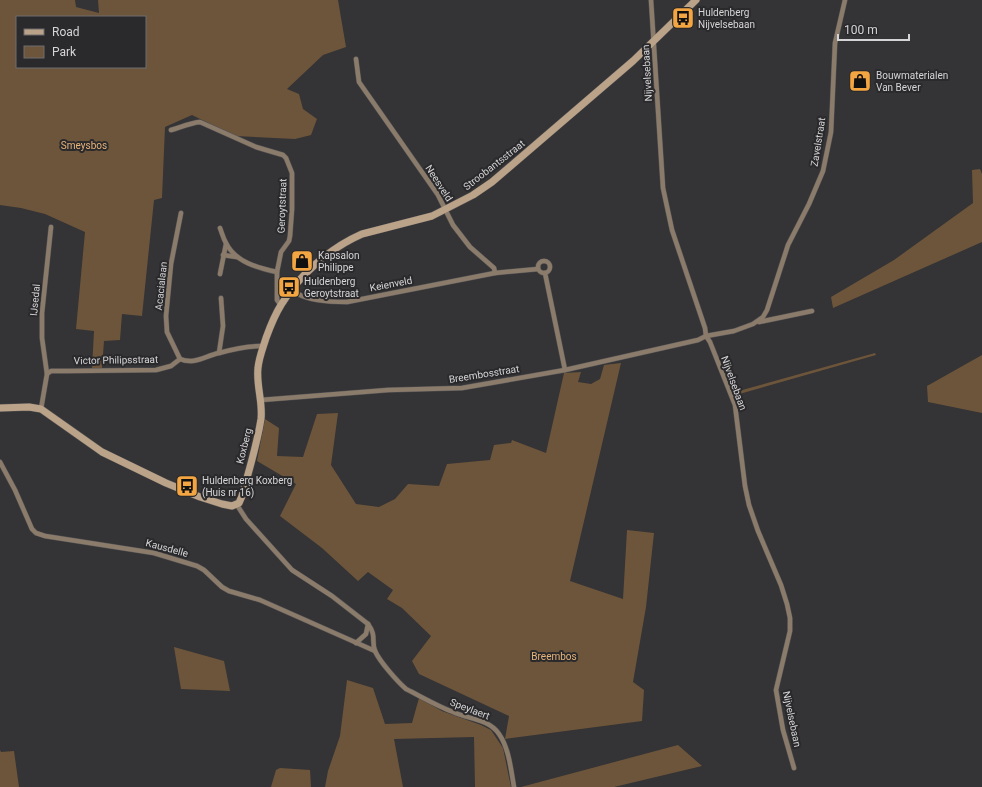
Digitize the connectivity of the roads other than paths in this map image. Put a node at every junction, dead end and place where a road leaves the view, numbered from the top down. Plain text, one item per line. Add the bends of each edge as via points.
1 (651, 0) edge
2 (696, 0) edge
3 (845, 0) edge
4 (654, 41) junction
5 (356, 59) dead end
6 (171, 130) dead end
7 (446, 210) junction
8 (181, 213) dead end
9 (51, 227) dead end
10 (220, 228) dead end
11 (226, 244) junction
12 (223, 256) junction
13 (238, 256) junction
14 (538, 269) junction
15 (277, 272) junction
16 (495, 273) junction
17 (545, 273) junction
18 (220, 274) dead end
19 (291, 290) junction
20 (221, 298) dead end
21 (281, 305) junction
22 (812, 311) dead end
23 (759, 322) junction
24 (706, 336) junction
25 (263, 346) junction
26 (219, 353) junction
27 (180, 359) junction
28 (565, 370) junction
29 (47, 374) junction
30 (261, 400) junction
31 (0, 408) edge
32 (41, 409) junction
33 (0, 462) edge
34 (237, 505) junction
35 (368, 624) junction
36 (356, 643) junction
37 (375, 651) junction
38 (794, 768) dead end
39 (514, 787) edge

1 - 4 street, Nijvelsebaan
2 - 4 street, Stroobantsstraat
3 - 23 street, Zavelstraat via 835,43 831,132 824,170 810,204 788,245 767,310
4 - 7 street, Stroobantsstraat via 492,182
4 - 24 street, Nijvelsebaan via 663,188 672,230
5 - 7 street, Neesveld via 359,82
6 - 15 street, Geroytstraat via 200,122 286,158 292,174 291,229 288,241 281,252
7 - 16 street, Neesveld via 460,236 494,268
7 - 19 street, Stroobantsstraat via 353,238 320,262
8 - 27 street, Acacialaan via 166,316 167,332
9 - 29 street, IJsedal via 42,313 42,338
10 - 11 street
11 - 12 street
11 - 13 street
12 - 13 street
12 - 18 street
13 - 15 street via 245,262
14 - 16 street
14 - 17 street
14 - 17 street via 539,263 548,262 550,268
15 - 21 street, Geroytstraat via 277,300
16 - 19 street, Keienveld via 347,302 300,296
17 - 28 street
19 - 21 street, Stroobantsstraat
20 - 26 street via 223,326
21 - 25 street, Koxberg
22 - 23 street
23 - 24 street
24 - 28 street, Breembosstraat via 698,340
24 - 38 street, Nijvelsebaan via 735,405 749,505 781,586 790,618 790,631 776,690 783,730
25 - 26 street
25 - 30 street, Koxberg via 258,368
26 - 27 street via 197,361 186,362
27 - 29 street, Victor Philipsstraat via 171,366 156,370 68,370 51,371
28 - 30 street, Breembosstraat via 462,388 388,390
29 - 32 street
30 - 34 street, Koxberg via 259,430 241,499
31 - 32 street
32 - 34 street via 102,452 126,465 200,497 228,506
33 - 36 street, Kausdelle via 32,530 36,533 154,552 192,564 200,567 229,591 260,600
34 - 35 street via 246,519 292,570
35 - 36 street via 366,634
35 - 37 street, Speylaert via 374,636
36 - 37 street
37 - 39 street, Speylaert via 406,688 454,713 483,721 498,733 508,756

